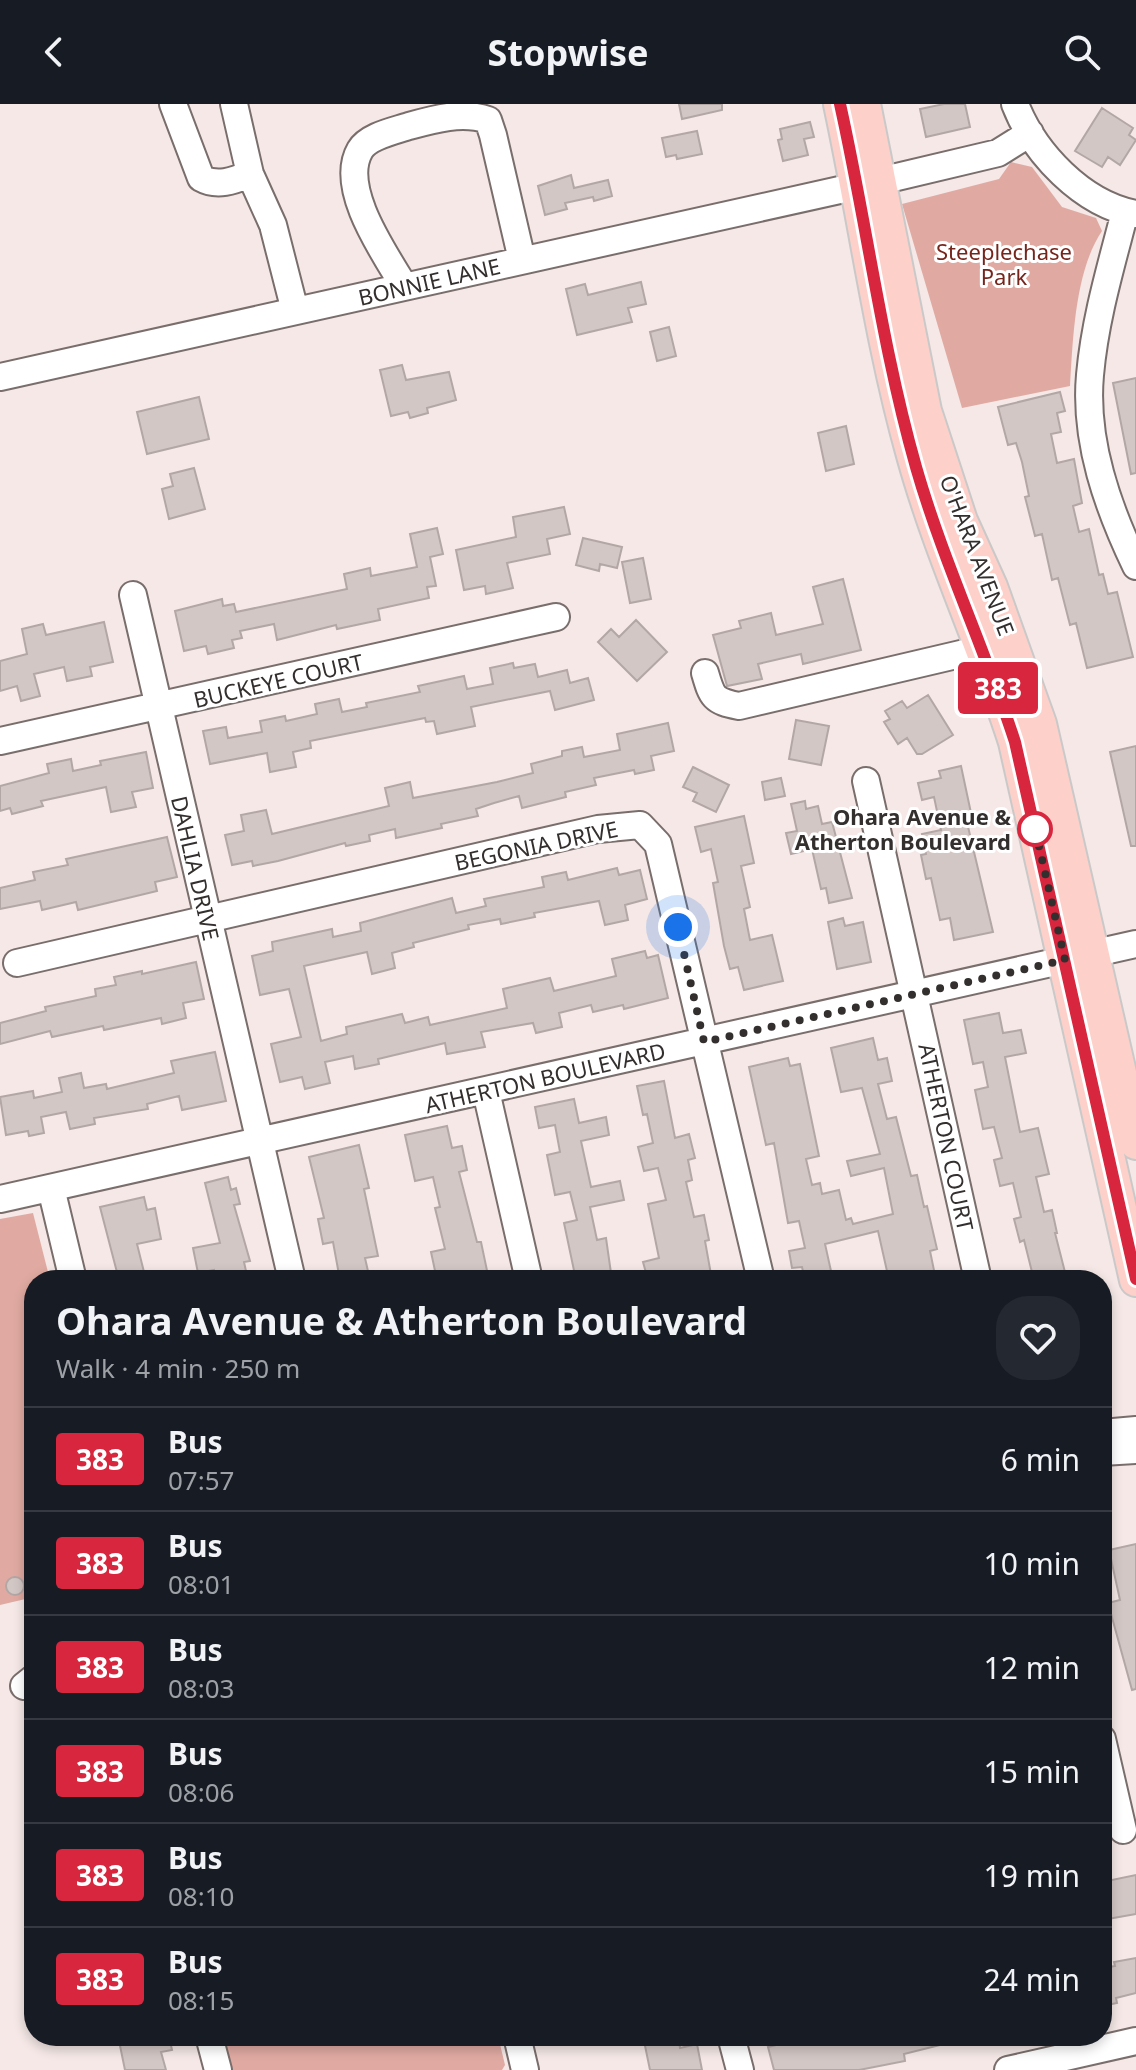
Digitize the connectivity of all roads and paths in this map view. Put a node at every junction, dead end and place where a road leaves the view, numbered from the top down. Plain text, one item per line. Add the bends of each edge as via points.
1 (173, 104) edge
2 (234, 104) edge
3 (840, 104) edge
4 (864, 104) edge
5 (1015, 104) edge
6 (1030, 133) junction
7 (250, 174) junction
8 (869, 183) junction
9 (1130, 213) edge
10 (522, 260) junction
11 (404, 286) junction
12 (295, 311) junction
13 (0, 377) edge
14 (1136, 566) edge
15 (133, 595) dead end
16 (556, 617) dead end
17 (982, 649) junction
18 (705, 673) dead end
19 (159, 707) junction
20 (0, 741) edge
21 (866, 781) dead end
22 (208, 921) junction
23 (1136, 944) edge
24 (1078, 957) junction
25 (17, 963) dead end
26 (915, 994) junction
27 (704, 1042) junction
28 (486, 1091) junction
29 (259, 1141) junction
30 (1136, 1143) edge
31 (51, 1188) junction
32 (0, 1199) edge
33 (71, 1270) edge
34 (290, 1270) edge
35 (527, 1270) edge
36 (759, 1270) edge
37 (976, 1270) edge
38 (1136, 1280) edge
39 (1136, 1430) edge
40 (1112, 1432) edge
41 (1136, 1450) edge
42 (1112, 1451) edge
43 (1112, 1790) edge
44 (1120, 1831) edge
45 (1136, 2041) edge
46 (212, 2046) edge
47 (519, 2046) edge
48 (734, 2046) edge
49 (218, 2070) edge
50 (525, 2070) edge
51 (740, 2070) edge
52 (1008, 2070) edge

1 - 7 street via 201,178 212,184
2 - 7 street
3 - 8 main road, O'HARA AVENUE
4 - 8 main road, O'HARA AVENUE
5 - 6 street
6 - 8 street, BONNIE LANE via 998,153
6 - 9 street via 1040,151 1094,197
7 - 12 street via 273,225
8 - 10 street, BONNIE LANE
8 - 17 main road, O'HARA AVENUE via 902,417 944,557
8 - 24 main road, O'HARA AVENUE via 925,411 961,521 991,587 1040,724
9 - 14 street via 1098,317 1090,416 1114,520
10 - 11 street, BONNIE LANE
10 - 11 street via 488,120 432,119 384,133 361,148 354,165 353,180 366,218
11 - 12 street, BONNIE LANE
12 - 13 street, BONNIE LANE
15 - 19 street, DAHLIA DRIVE
16 - 19 street, BUCKEYE COURT
17 - 18 street via 739,706 711,695
17 - 24 main road, O'HARA AVENUE
19 - 20 street, BUCKEYE COURT
19 - 22 street, DAHLIA DRIVE
21 - 26 street, ATHERTON COURT
22 - 25 street
22 - 27 street, BEGONIA DRIVE via 598,829 640,825 658,844
22 - 29 street, DAHLIA DRIVE
23 - 24 street, ATHERTON BOULEVARD
24 - 26 street, ATHERTON BOULEVARD
24 - 30 main road, O'HARA AVENUE
24 - 38 main road, O'HARA AVENUE
26 - 27 street, ATHERTON BOULEVARD
26 - 37 street, ATHERTON COURT
27 - 28 street, ATHERTON BOULEVARD
27 - 36 street
28 - 29 street, ATHERTON BOULEVARD
28 - 35 street
29 - 31 street, ATHERTON BOULEVARD
29 - 34 street, DAHLIA DRIVE
31 - 32 street, ATHERTON BOULEVARD
31 - 33 street
39 - 40 street
41 - 42 street
43 - 44 street
45 - 52 street
46 - 49 street
47 - 50 street
48 - 51 street

